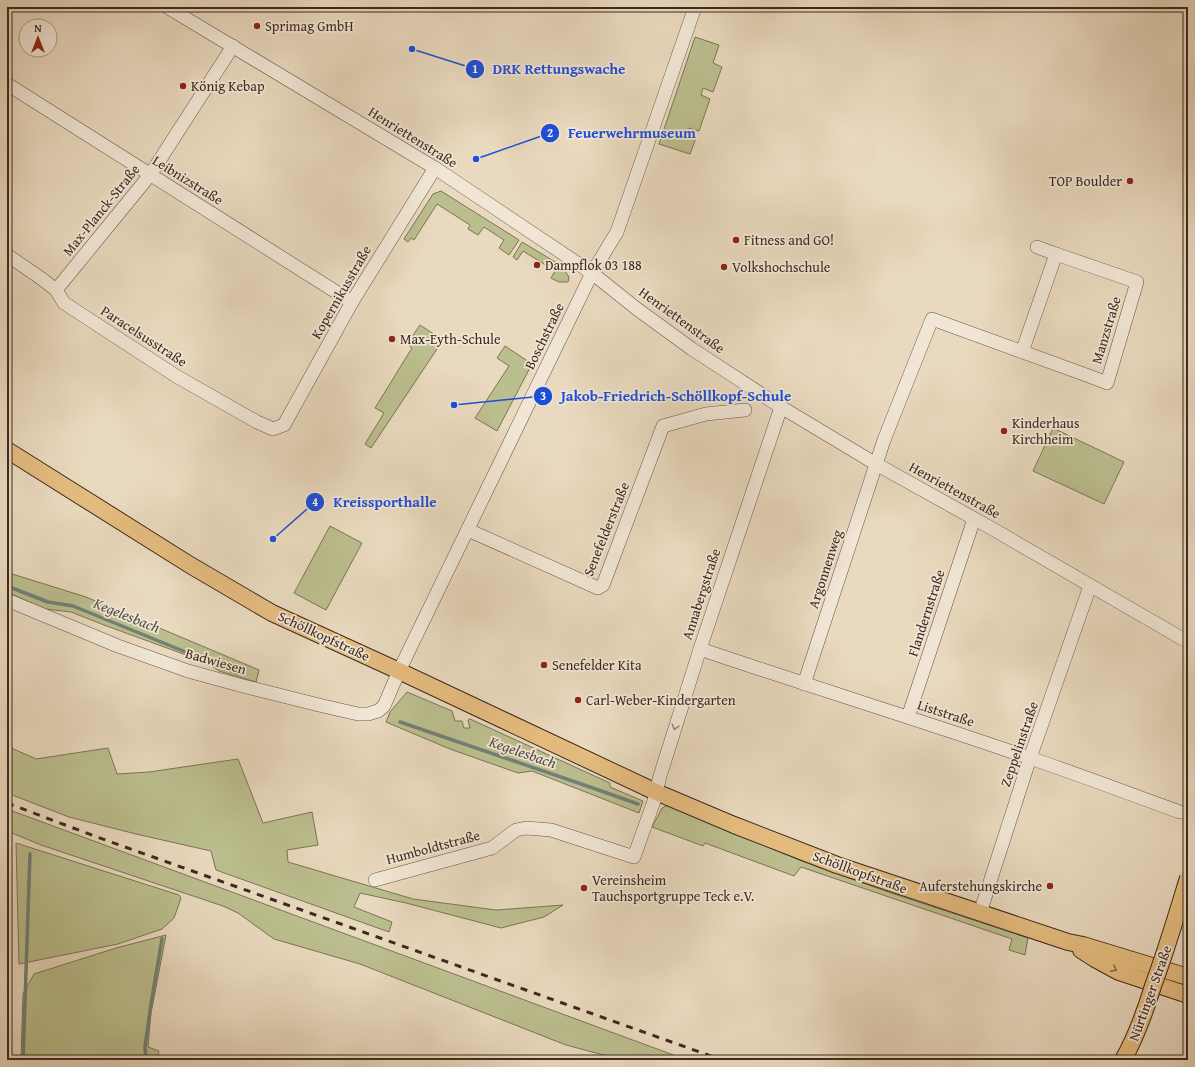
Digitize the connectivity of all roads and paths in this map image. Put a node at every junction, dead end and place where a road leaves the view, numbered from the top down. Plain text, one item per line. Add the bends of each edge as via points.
1 (167, 7) edge
2 (695, 7) edge
3 (233, 46) junction
4 (7, 84) edge
5 (436, 168) junction
6 (150, 175) junction
7 (1037, 247) dead end
8 (1056, 254) junction
9 (7, 255) edge
10 (592, 273) junction
11 (56, 290) junction
12 (352, 302) junction
13 (1022, 352) junction
14 (780, 407) junction
15 (745, 410) dead end
16 (273, 429) joint
17 (7, 450) edge
18 (876, 464) junction
19 (974, 519) junction
20 (468, 530) junction
21 (1090, 586) junction
22 (7, 600) edge
23 (1188, 642) edge
24 (700, 649) junction
25 (399, 671) junction
26 (804, 684) junction
27 (908, 717) junction
28 (1030, 758) junction
29 (656, 792) junction
30 (1180, 812) dead end
31 (1188, 878) edge
32 (375, 880) dead end
33 (980, 913) junction
34 (1068, 942) junction
35 (1188, 977) edge
36 (1188, 995) edge
37 (1123, 1060) edge

1 - 3 street, Henriettenstraße
2 - 10 street, Boschstraße via 617,232
3 - 5 street, Henriettenstraße
3 - 6 street, Max-Planck-Straße
4 - 6 street, Leibnizstraße
5 - 10 street, Henriettenstraße
5 - 12 street, Kopernikusstraße
6 - 11 street, Max-Planck-Straße
6 - 12 street, Leibnizstraße
7 - 8 street, Manzstraße
8 - 13 street
8 - 13 street, Manzstraße via 1137,282 1107,382
9 - 11 street, Paracelsusstraße
10 - 14 street, Henriettenstraße via 692,349
10 - 20 street, Boschstraße
11 - 16 street, Paracelsusstraße via 64,303 176,376
12 - 16 street, Kopernikusstraße via 284,425
13 - 18 street, Manzstraße via 932,319
14 - 18 street, Henriettenstraße
14 - 24 street, Annabergstraße
15 - 20 street, Senefelderstraße via 706,414 663,426 603,585 598,588
17 - 25 main road, Schöllkopfstraße via 190,565 272,613
18 - 19 street, Henriettenstraße
18 - 26 street, Argonnenweg
19 - 21 street, Henriettenstraße
19 - 27 street, Flandernstraße
20 - 25 street, Boschstraße
21 - 23 street, Henriettenstraße
21 - 28 street, Zeppelinstraße
22 - 25 street, Badwiesen via 118,646 188,671 358,714 378,711 384,706
24 - 26 street, Liststraße
24 -> 29 street, Annabergstraße
25 - 29 main road, Schöllkopfstraße
26 - 27 street, Liststraße
27 - 28 street, Liststraße
28 - 30 street, Liststraße
28 - 33 street, Zeppelinstraße
29 - 32 street, Humboldtstraße via 634,857 551,830 526,828 516,830 492,848
29 - 33 main road, Schöllkopfstraße via 837,865
31 - 37 main road, Nürtinger Straße, bridge via 1142,1021
33 - 34 main road, Schöllkopfstraße
34 - 35 main road, Schöllkopfstraße via 1083,944
34 -> 36 main road, Schöllkopfstraße via 1119,972

